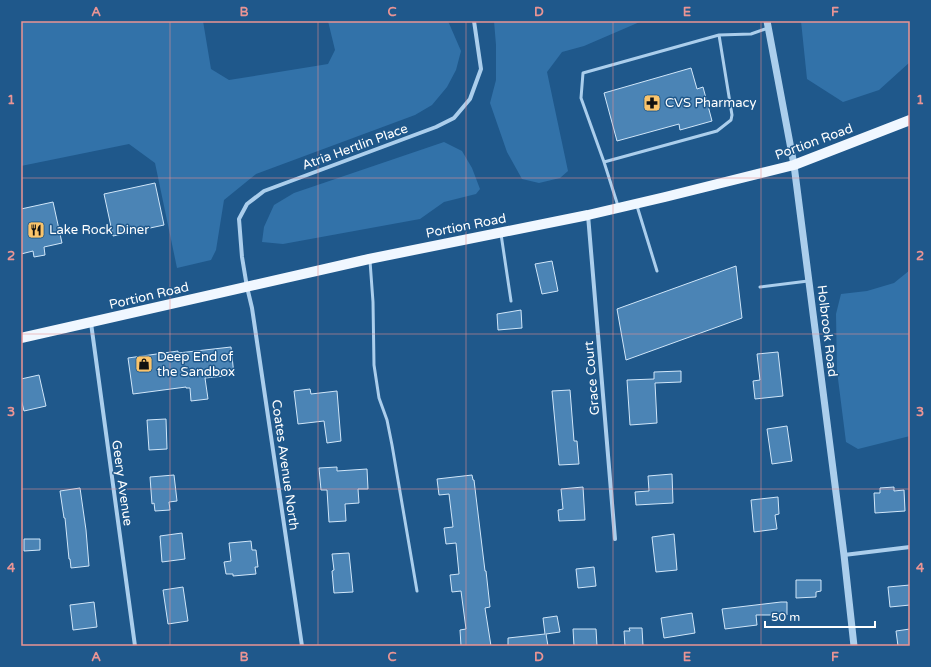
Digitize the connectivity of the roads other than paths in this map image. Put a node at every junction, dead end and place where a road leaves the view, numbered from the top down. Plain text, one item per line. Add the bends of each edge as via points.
1 (474, 21) edge
2 (768, 25) edge
3 (719, 34) junction
4 (910, 120) edge
5 (604, 162) junction
6 (794, 165) junction
7 (636, 204) junction
8 (618, 208) junction
9 (588, 215) junction
10 (501, 233) junction
11 (369, 259) junction
12 (657, 271) dead end
13 (809, 281) junction
14 (247, 287) junction
15 (760, 287) dead end
16 (511, 301) dead end
17 (91, 323) junction
18 (21, 338) edge
19 (615, 539) dead end
20 (910, 546) edge
21 (844, 555) junction
22 (417, 590) dead end
23 (135, 646) edge
24 (302, 646) edge
25 (854, 646) edge

1 - 14 street, Atria Hertlin Place via 481,69 470,99 454,118 264,191 247,204 239,219
2 - 3 lane via 751,34
2 - 6 street, Holbrook Road
3 - 5 lane via 731,120 717,131
3 - 5 lane via 583,73 581,98
4 - 6 main road, Portion Road
5 - 8 lane
6 - 7 main road, Portion Road
6 - 13 street, Holbrook Road
7 - 8 main road, Portion Road
7 - 12 lane
8 - 9 main road, Portion Road
9 - 10 main road, Portion Road
9 - 19 street, Grace Court
10 - 11 main road, Portion Road
10 - 16 lane
11 - 14 main road, Portion Road
11 - 22 lane via 374,365 379,398 388,426
13 - 15 lane
13 - 21 street, Holbrook Road
14 - 17 main road, Portion Road
14 - 24 street, Coates Avenue North
17 - 18 main road, Portion Road
17 - 23 street, Geery Avenue
20 - 21 street
21 - 25 street, Holbrook Road

